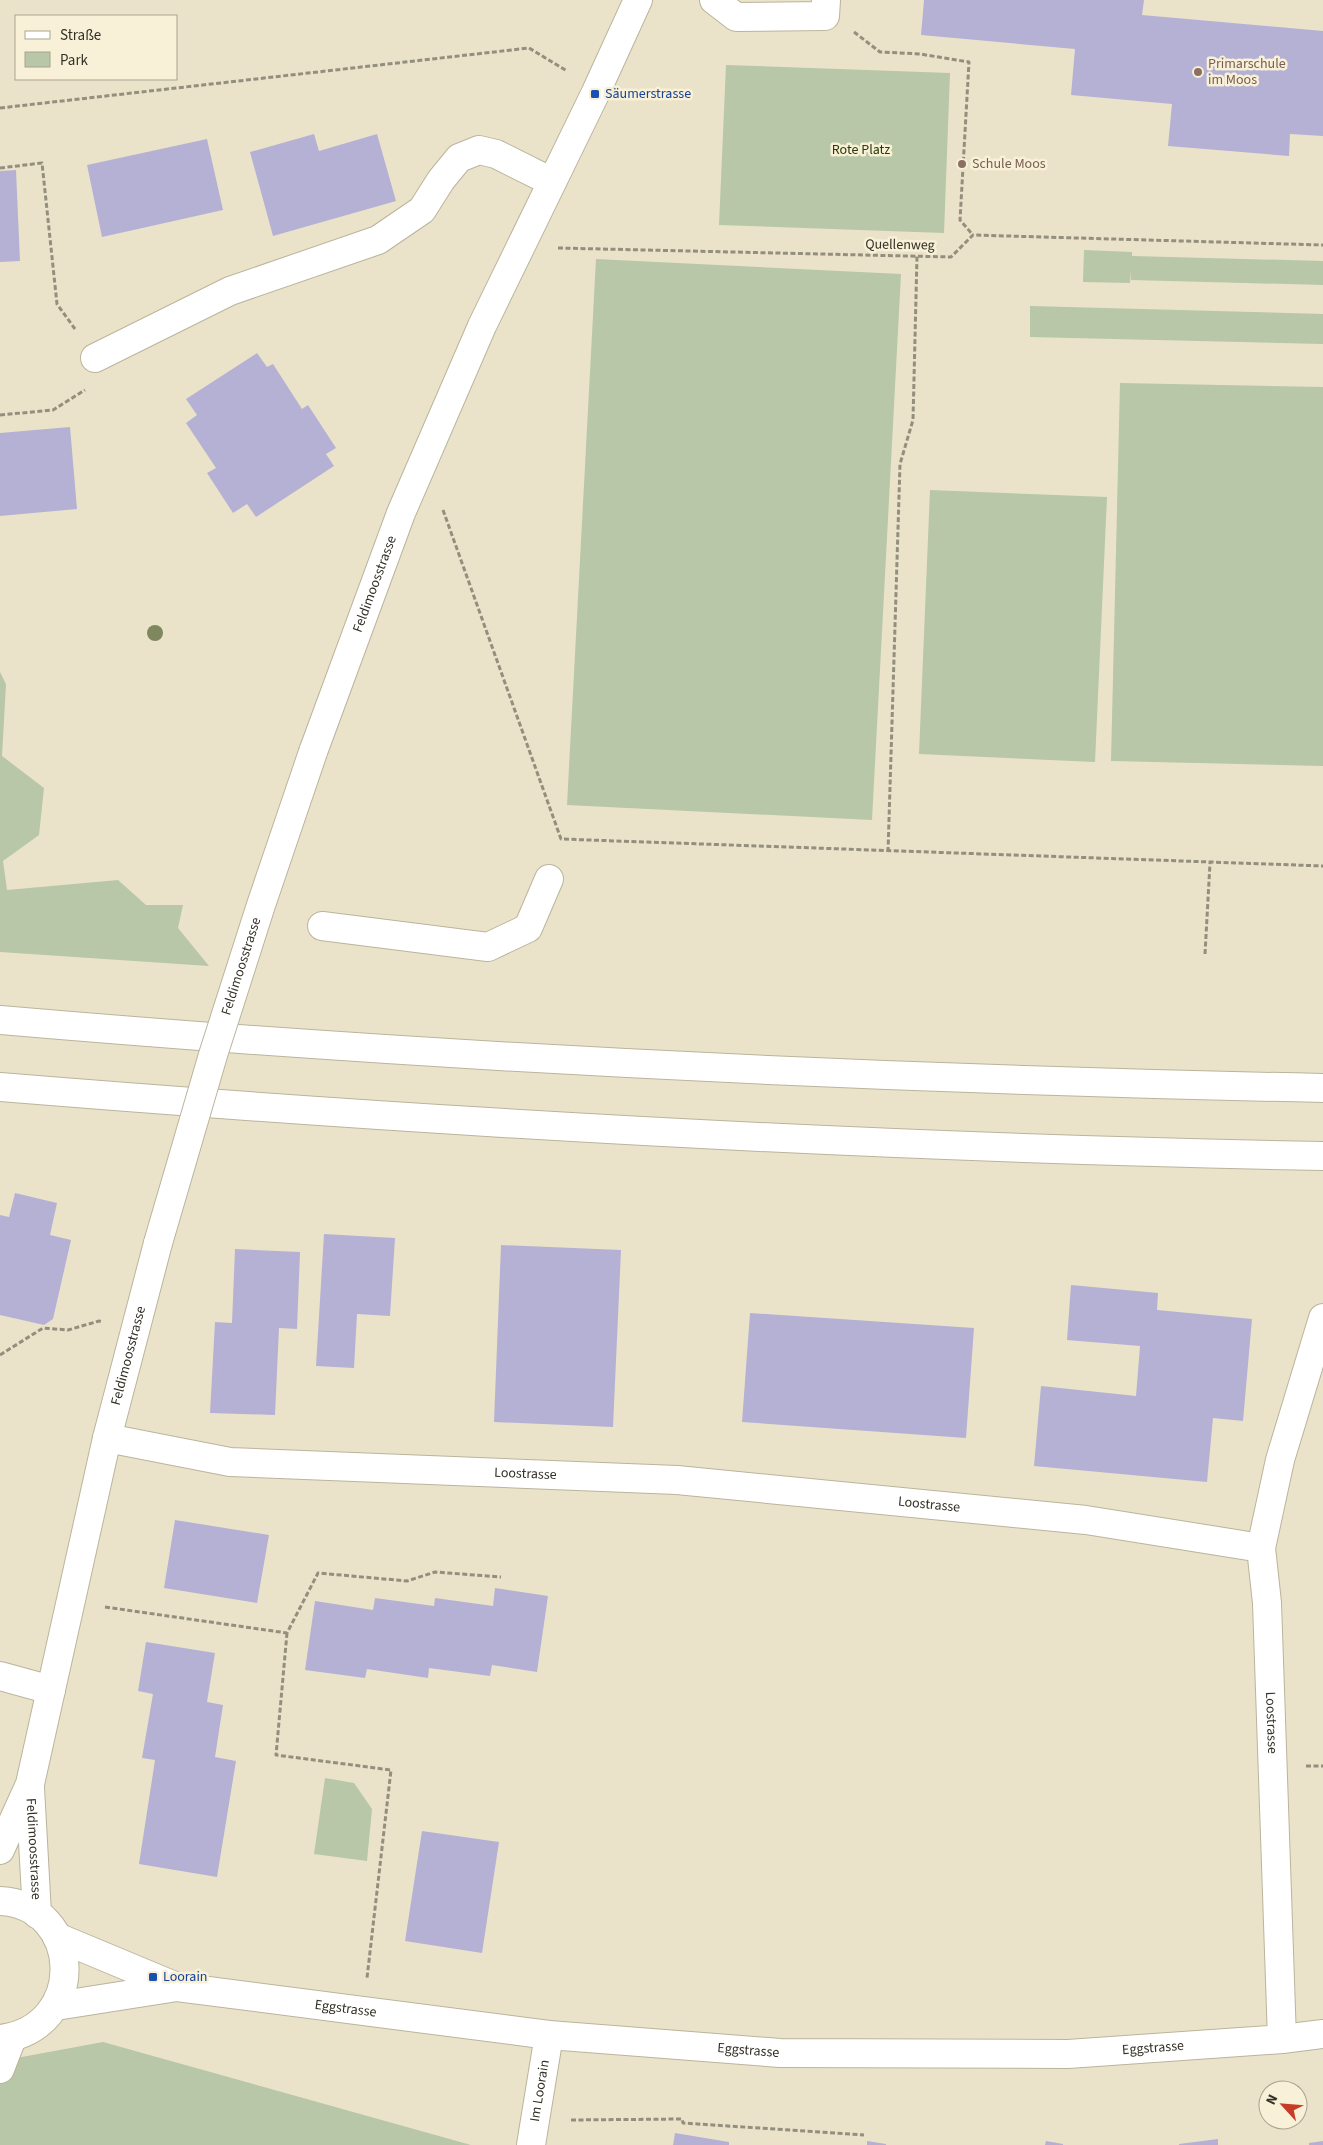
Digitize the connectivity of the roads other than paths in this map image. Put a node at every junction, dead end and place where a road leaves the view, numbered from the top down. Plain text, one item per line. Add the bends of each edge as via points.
1 (638, 0) edge
2 (714, 0) edge
3 (826, 8) edge
4 (552, 182) junction
5 (96, 358) road end
6 (549, 879) dead end
7 (322, 926) dead end
8 (0, 1020) edge
9 (0, 1087) edge
10 (1323, 1088) edge
11 (1323, 1156) edge
12 (1323, 1318) edge
13 (107, 1438) junction
14 (1260, 1548) junction
15 (0, 1676) edge
16 (52, 1690) junction
17 (30, 1784) junction
18 (0, 1850) edge
19 (0, 1901) edge
20 (37, 1914) junction
21 (57, 1938) junction
22 (177, 1987) junction
23 (56, 2006) junction
24 (1323, 2034) edge
25 (550, 2035) junction
26 (6, 2039) edge
27 (1282, 2039) junction
28 (0, 2069) edge
29 (533, 2133) edge

1 - 4 main road, Feldimoosstrasse
2 - 3 main road via 736,17
4 - 5 main road via 496,154 478,150 459,158 422,210 378,240 230,291
4 - 13 main road, Feldimoosstrasse, bridge via 482,326 401,513 313,752 213,1055 158,1243
6 - 7 main road via 528,928 488,947
8 - 10 main road via 494,1057 835,1073
9 - 11 main road via 511,1125 944,1146
12 - 14 main road via 1280,1460
13 - 14 main road, Loostrasse via 230,1462 677,1480 1086,1520
13 - 16 main road, Feldimoosstrasse
14 - 27 main road, Loostrasse via 1267,1603
15 - 16 main road
16 - 17 main road, Feldimoosstrasse
17 - 18 main road, Feldimoosstrasse
17 - 20 main road, Feldimoosstrasse
19 - 20 main road via 23,1906
20 - 21 main road
21 - 22 main road, Eggstrasse
21 - 23 main road via 66,1972
22 - 23 main road, Eggstrasse
22 - 25 main road, Eggstrasse
23 - 26 main road via 30,2031
24 - 27 main road, Eggstrasse
25 - 27 main road, Eggstrasse via 780,2053 1068,2054
25 - 29 main road, Im Loorain
26 - 28 main road

